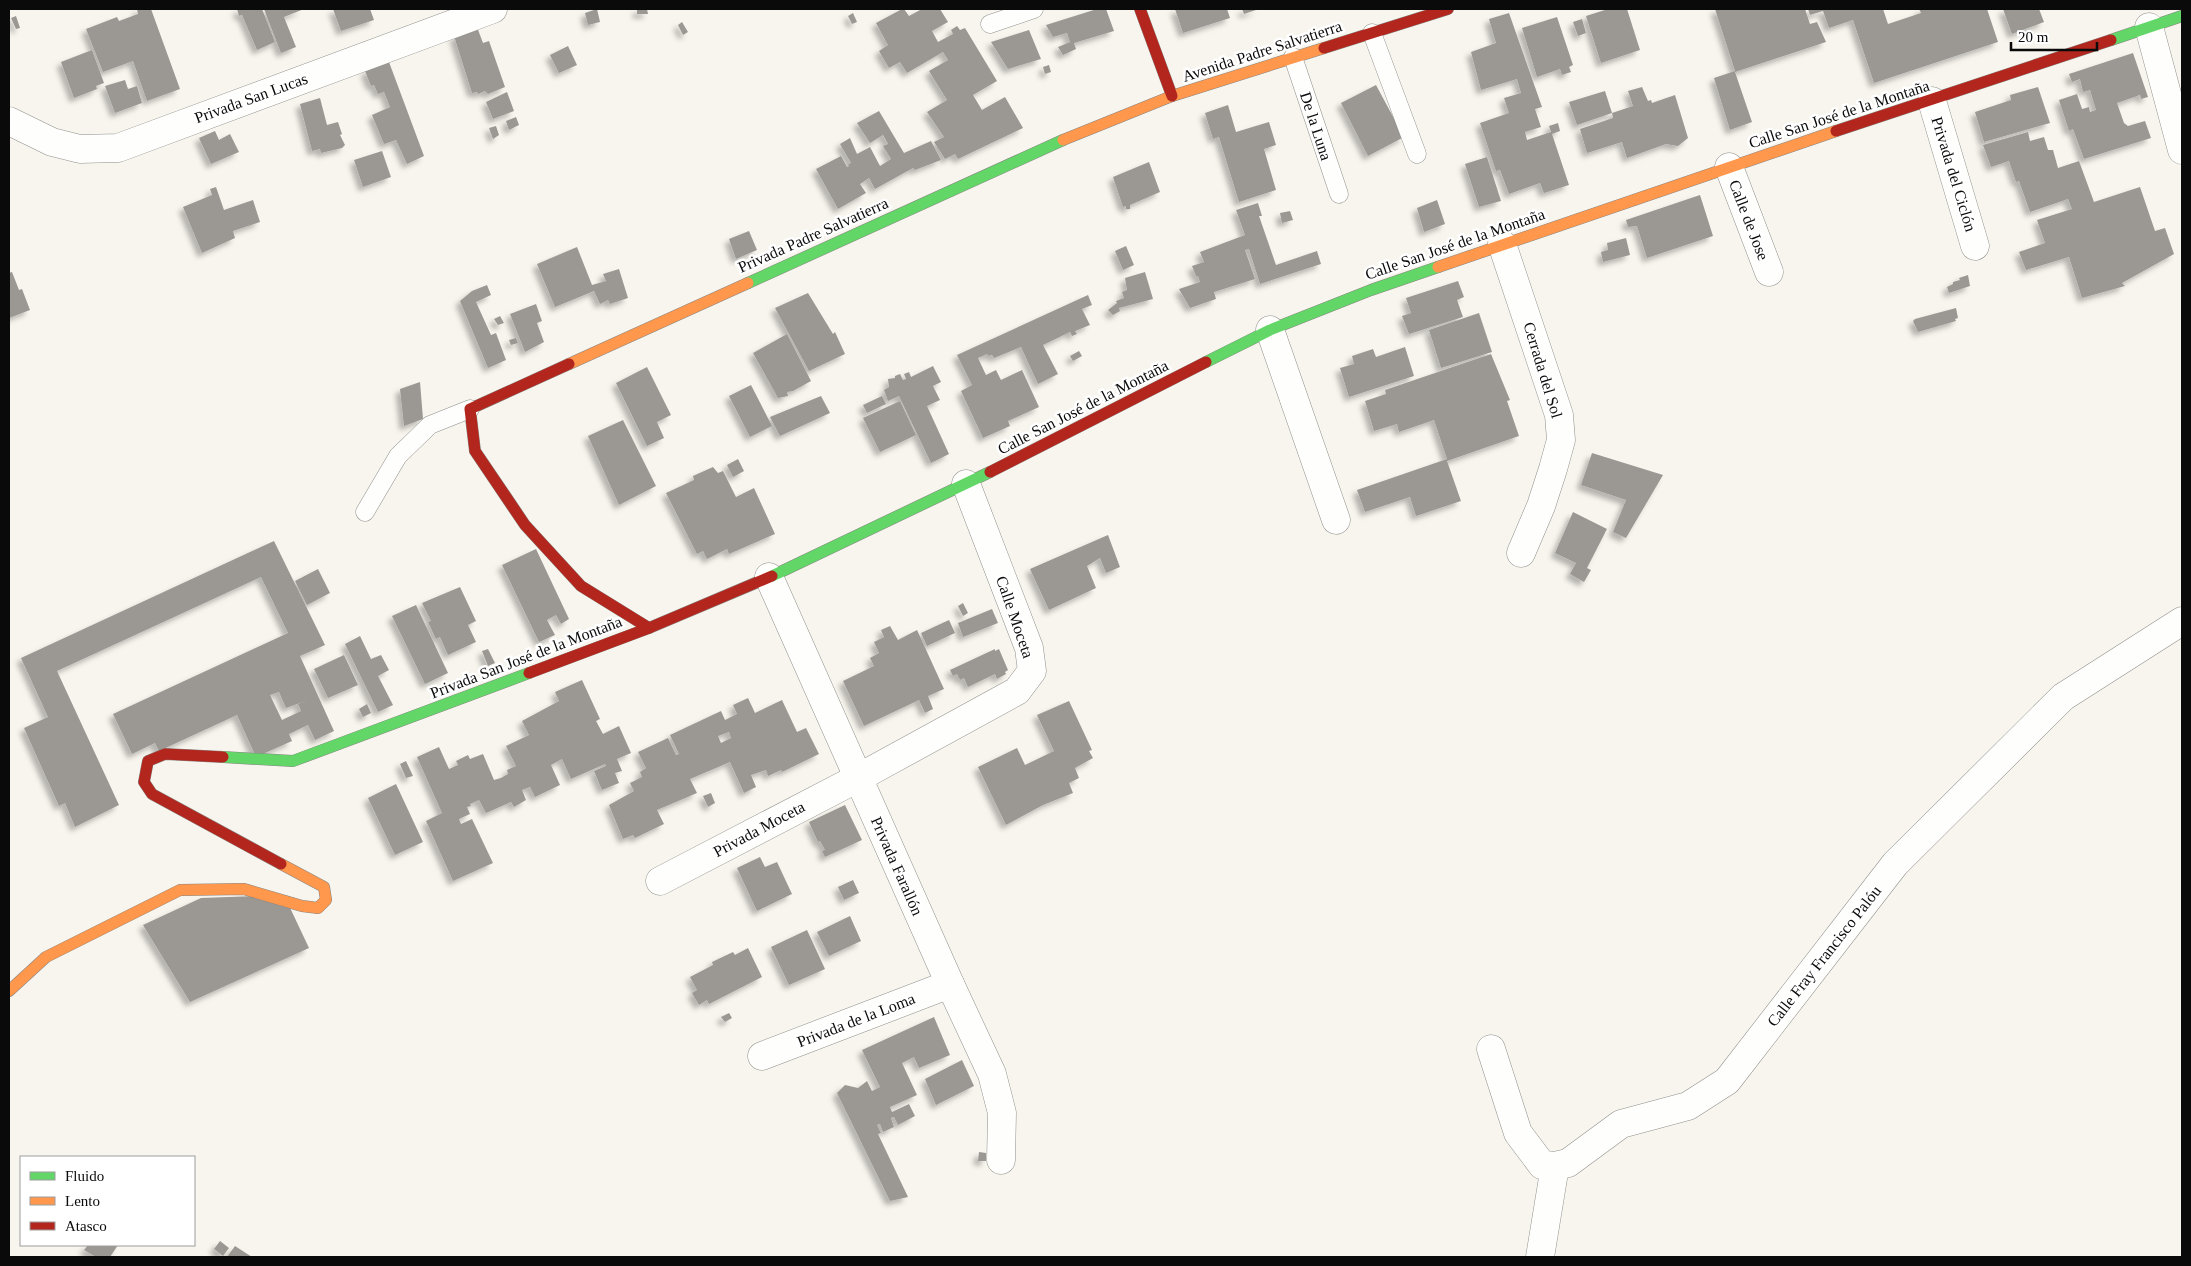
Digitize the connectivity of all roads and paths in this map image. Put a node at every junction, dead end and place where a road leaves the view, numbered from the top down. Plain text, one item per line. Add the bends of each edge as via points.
1 (493, 9) edge
2 (1034, 9) edge
3 (1140, 9) edge
4 (1448, 9) edge
5 (2182, 16) edge
6 (990, 24) dead end
7 (2149, 27) junction
8 (1372, 33) junction
9 (1293, 58) junction
10 (1172, 96) junction
11 (1932, 101) junction
12 (9, 121) edge
13 (2182, 150) edge
14 (1417, 154) dead end
15 (1729, 167) junction
16 (1339, 194) dead end
17 (1502, 244) junction
18 (1975, 246) dead end
19 (1769, 272) dead end
20 (1270, 330) junction
21 (470, 409) junction
22 (966, 484) junction
23 (365, 512) dead end
24 (1336, 520) dead end
25 (1521, 553) dead end
26 (769, 577) junction
27 (2182, 621) edge
28 (649, 628) junction
29 (858, 778) junction
30 (660, 881) dead end
31 (950, 984) junction
32 (9, 991) edge
33 (1492, 1049) dead end
34 (762, 1056) dead end
35 (1001, 1160) dead end
36 (1554, 1166) junction
37 (1540, 1257) edge

1 - 12 street, Privada San Lucas via 118,148 80,149 52,142
2 - 6 lane
3 - 10 street
4 - 8 street, Avenida Padre Salvatierra
5 - 7 street, Calle San José de la Montaña
7 - 11 street, Calle San José de la Montaña
7 - 13 street
8 - 9 street, Avenida Padre Salvatierra
8 - 14 lane
9 - 10 street, Avenida Padre Salvatierra
9 - 16 lane, De la Luna
10 - 21 street, Privada Padre Salvatierra via 1068,138
11 - 15 street, Calle San José de la Montaña
11 - 18 street, Privada del Ciclón
15 - 17 street, Calle San José de la Montaña
15 - 19 street, Calle de Jose
17 - 20 street, Calle San José de la Montaña
17 - 25 street, Cerrada del Sol via 1559,414 1561,440 1541,506
20 - 22 street, Calle San José de la Montaña
20 - 24 street
21 - 23 lane via 430,425 398,456
21 - 28 street via 475,452 525,525 581,586
22 - 26 street, Calle San José de la Montaña
22 - 29 street, Calle Moceta via 1029,648 1032,671 1016,691
26 - 28 street, Privada San José de la Montaña
26 - 29 street, Privada Farallón
27 - 36 street, Calle Fray Francisco Palóu via 2063,697 1895,864 1728,1081 1688,1106 1621,1124 1568,1163
28 - 32 street, Privada San José de la Montaña via 293,762 165,754 148,761 144,782 152,794 324,887 326,900 318,908 244,889 180,890 46,958
29 - 30 street, Privada Moceta
29 - 31 street, Privada Farallón
31 - 34 street, Privada de la Loma
31 - 35 street, Privada Farallón via 992,1074 1002,1113
33 - 36 street via 1518,1133 1542,1166
36 - 37 street

